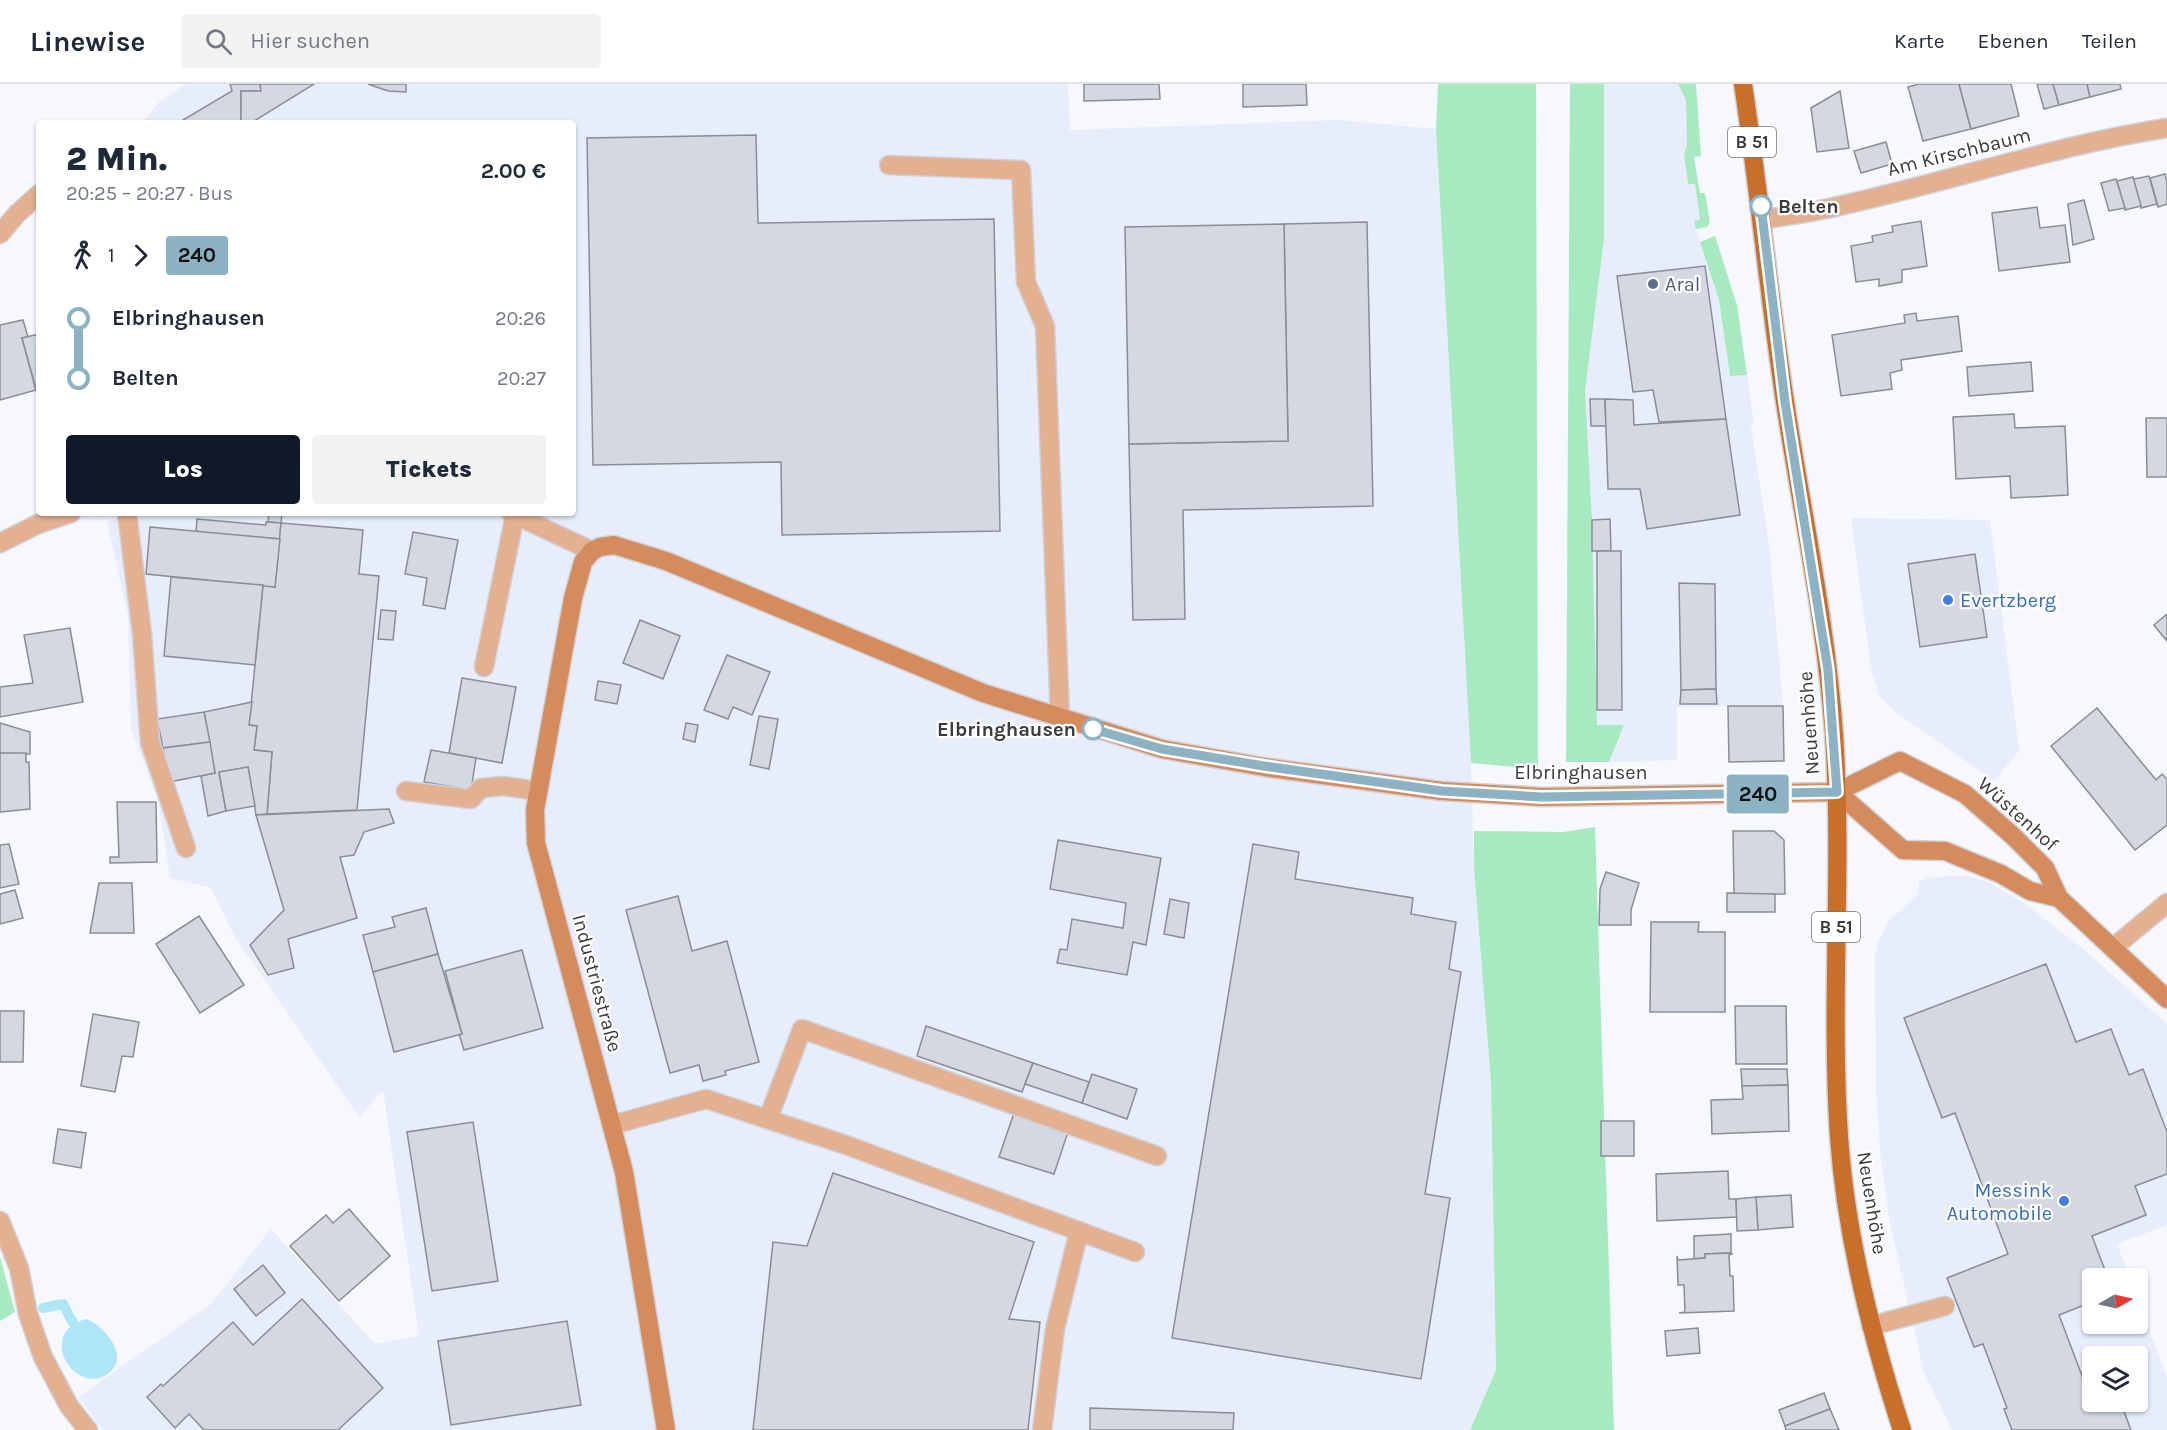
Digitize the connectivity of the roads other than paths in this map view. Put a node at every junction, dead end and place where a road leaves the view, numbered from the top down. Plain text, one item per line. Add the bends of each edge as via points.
1 (1743, 84) edge
2 (2167, 118) edge
3 (2167, 128) edge
4 (889, 165) dead end
5 (36, 197) edge
6 (1762, 220) junction
7 (0, 234) edge
8 (62, 516) edge
9 (127, 516) edge
10 (513, 516) edge
11 (517, 516) edge
12 (0, 543) edge
13 (592, 551) junction
14 (484, 667) dead end
15 (1060, 718) junction
16 (406, 791) dead end
17 (538, 791) junction
18 (1837, 792) junction
19 (186, 848) dead end
20 (2059, 898) junction
21 (2167, 903) edge
22 (2114, 947) junction
23 (2167, 999) edge
24 (768, 1119) junction
25 (612, 1125) junction
26 (1157, 1156) dead end
27 (0, 1221) edge
28 (1079, 1232) junction
29 (4, 1238) edge
30 (1135, 1252) dead end
31 (1945, 1306) dead end
32 (1871, 1326) junction
33 (88, 1430) edge
34 (666, 1430) edge
35 (1042, 1430) edge
36 (1902, 1430) edge

1 - 6 main road, Neuenhöhe / B 51
2 - 3 street, Am Kirschbaum
3 - 6 street, Am Kirschbaum via 2042,154 1842,206
4 - 15 street via 1021,170 1026,282 1045,326
5 - 7 street
6 - 18 main road, Neuenhöhe / B 51 via 1785,402 1827,658
8 - 12 street
9 - 19 street via 150,742
10 - 14 street
11 - 13 street
13 - 15 street, Elbringhausen via 614,545 666,561 983,693
13 - 17 street, Industriestraße via 580,570 573,598
15 - 18 street, Elbringhausen via 1162,749 1442,791 1541,797
16 - 17 street via 471,799 481,788 503,786
17 - 25 street, Industriestraße via 536,843
18 - 20 street, Wüstenhof via 1903,850 1945,851 2001,874 2030,891
18 - 20 street, Wüstenhof via 1900,761 1965,794 2045,868
18 - 32 main road, Neuenhöhe / B 51 via 1835,979 1839,1138 1850,1231
20 - 22 street, Wüstenhof
21 - 22 street
22 - 23 street, Wüstenhof
24 - 25 street via 706,1099
24 - 26 street via 802,1029
24 - 28 street
25 - 34 street, Industriestraße via 633,1216
27 - 29 street
28 - 30 street
28 - 35 street via 1055,1329
29 - 33 street via 19,1269 28,1314 43,1357 69,1406
31 - 32 street
32 - 36 main road, Neuenhöhe / B 51

